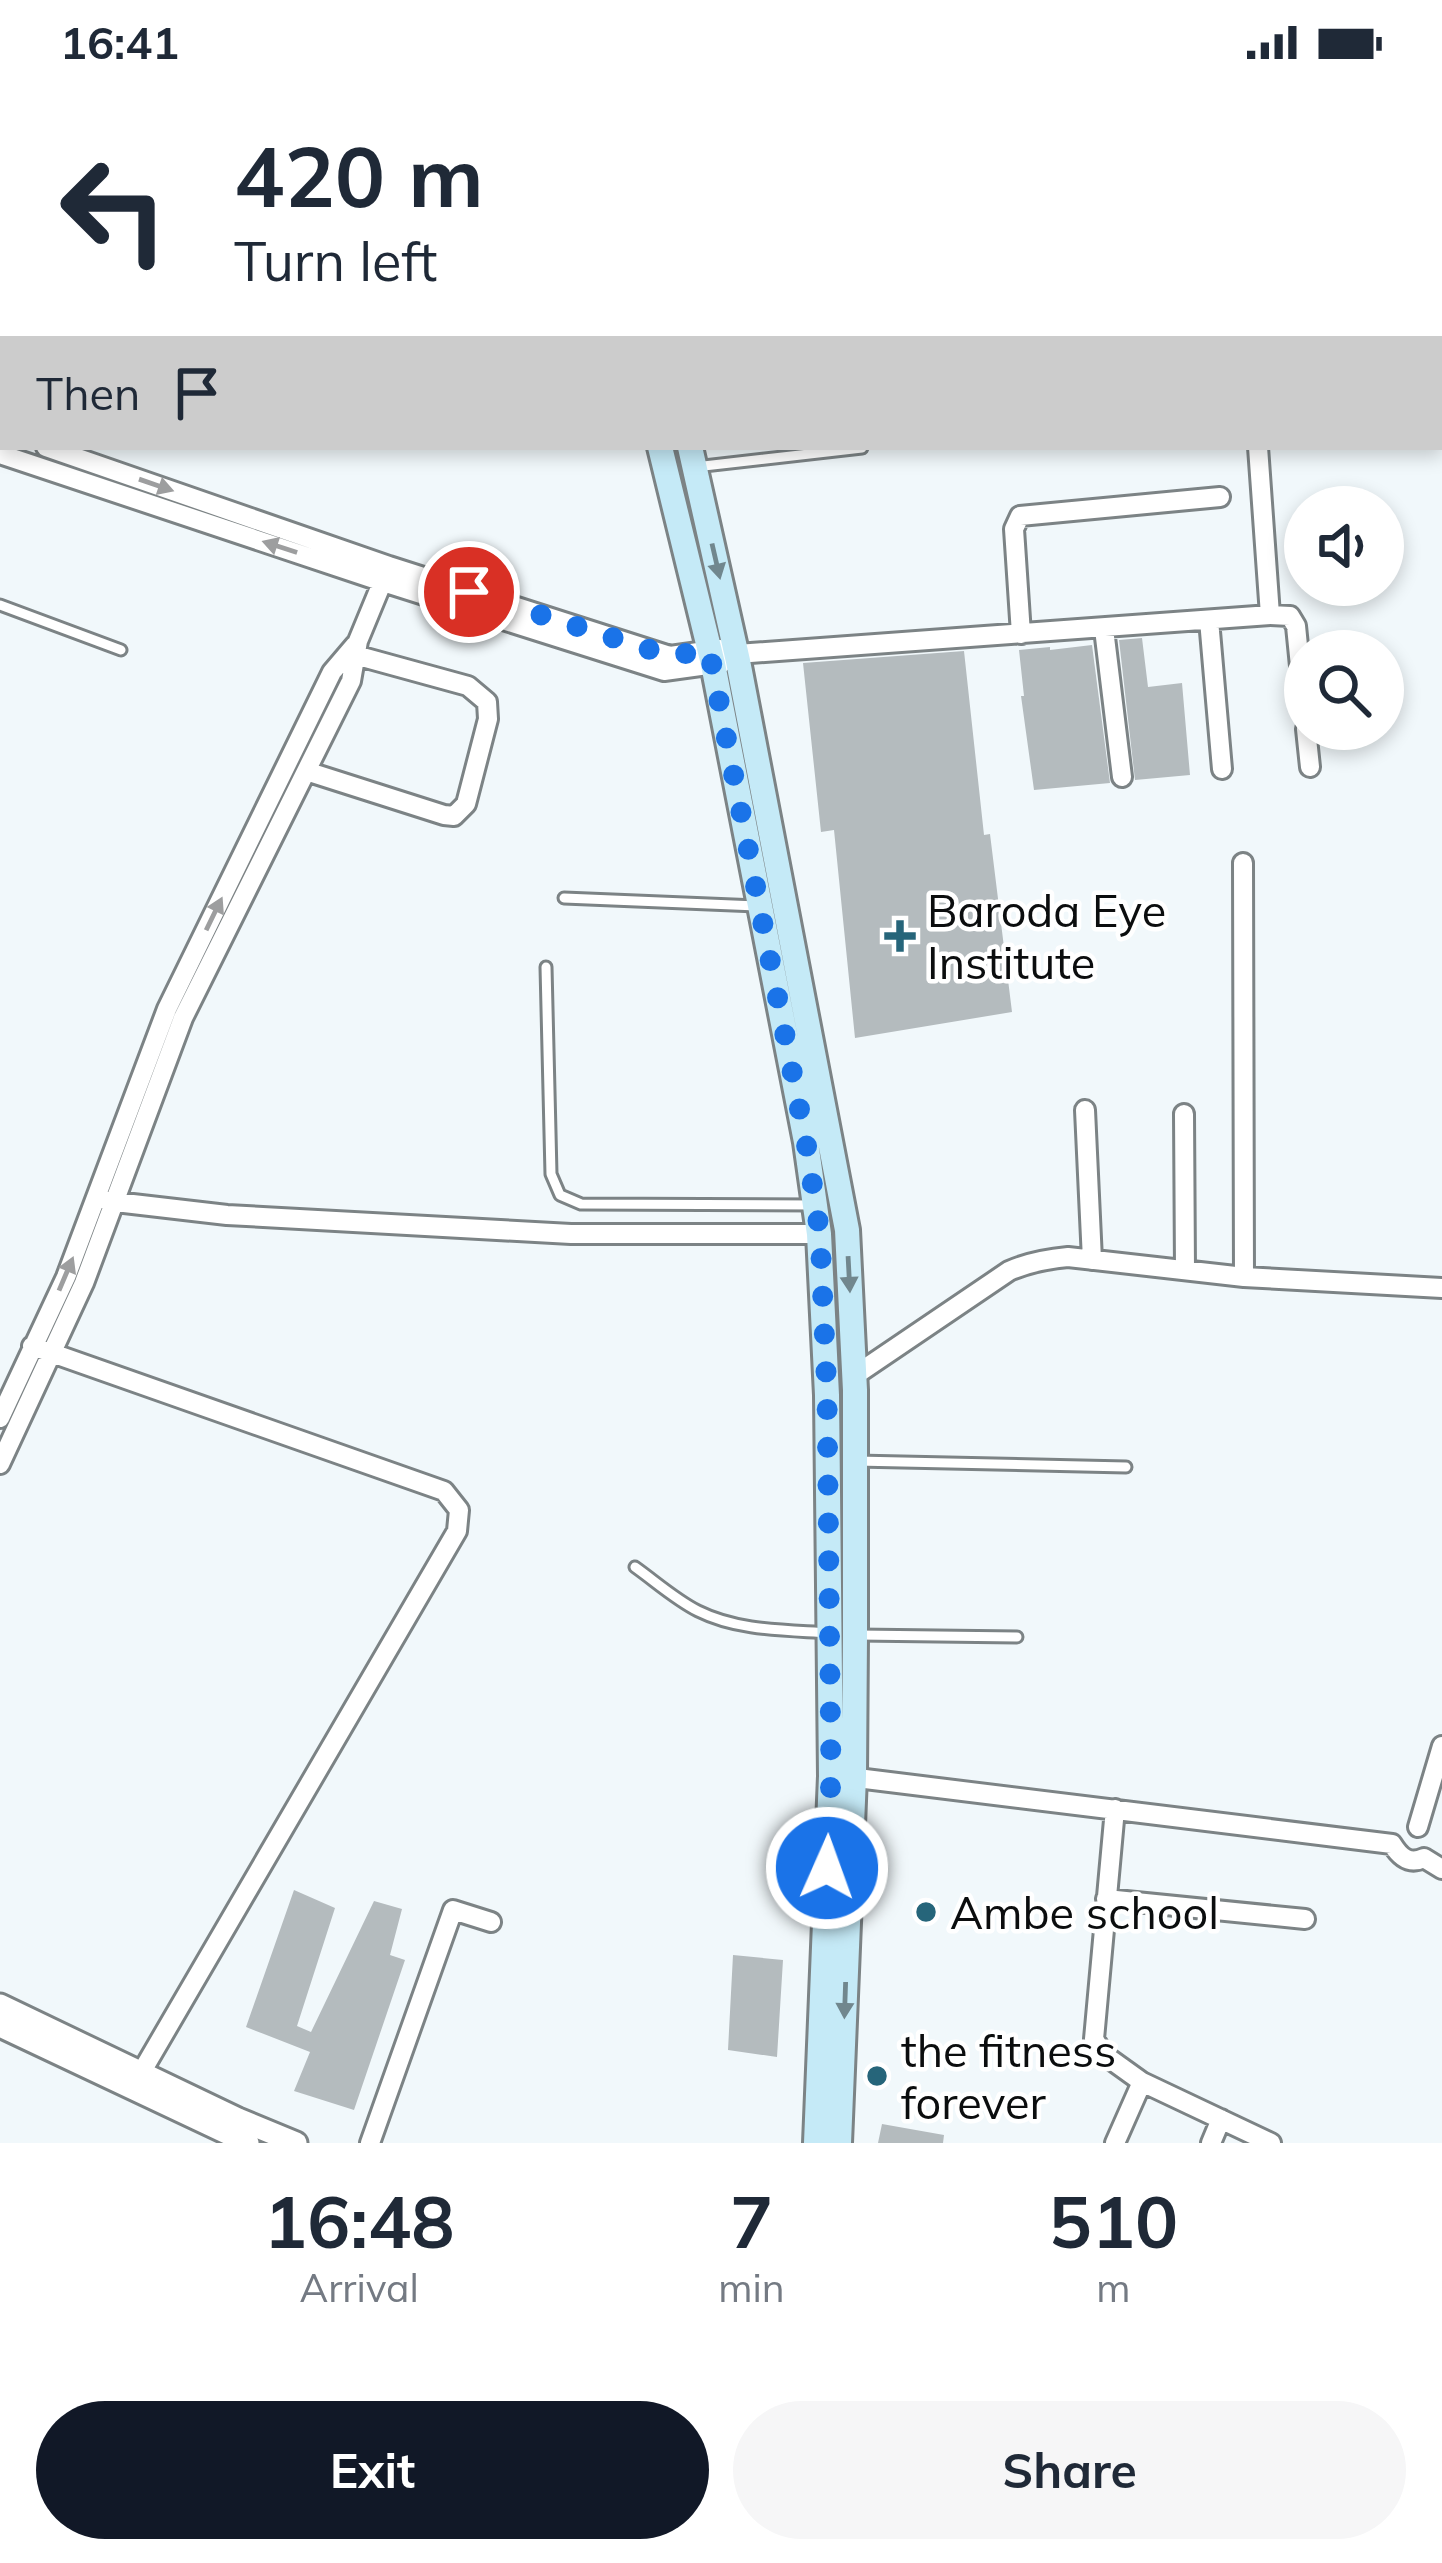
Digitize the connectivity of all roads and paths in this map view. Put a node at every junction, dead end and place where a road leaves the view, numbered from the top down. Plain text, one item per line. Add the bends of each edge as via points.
1 (54, 450) edge
2 (661, 450) edge
3 (824, 450) edge
4 (1258, 450) edge
5 (0, 454) edge
6 (692, 457) edge
7 (1220, 497) dead end
8 (386, 574) junction
9 (0, 605) edge
10 (1270, 615) junction
11 (1209, 620) junction
12 (1104, 629) junction
13 (1296, 630) edge
14 (1021, 634) junction
15 (357, 648) junction
16 (121, 650) dead end
17 (726, 655) junction
18 (1308, 750) edge
19 (1310, 767) dead end
20 (1222, 769) dead end
21 (306, 771) junction
22 (1122, 777) dead end
23 (1243, 863) dead end
24 (564, 898) dead end
25 (760, 906) junction
26 (546, 968) dead end
27 (1085, 1110) dead end
28 (1184, 1114) dead end
29 (105, 1201) junction
30 (815, 1205) junction
31 (820, 1234) junction
32 (1092, 1260) junction
33 (1185, 1270) junction
34 (1244, 1277) junction
35 (1442, 1288) edge
36 (32, 1346) junction
37 (52, 1355) junction
38 (854, 1376) junction
39 (0, 1418) edge
40 (855, 1462) junction
41 (0, 1464) edge
42 (1126, 1467) dead end
43 (635, 1567) dead end
44 (842, 1634) junction
45 (1017, 1636) dead end
46 (1442, 1746) edge
47 (842, 1776) junction
48 (1115, 1809) junction
49 (1418, 1827) junction
50 (1392, 1844) junction
51 (1424, 1858) junction
52 (1442, 1869) edge
53 (1106, 1899) junction
54 (1305, 1918) dead end
55 (490, 1922) dead end
56 (0, 2006) edge
57 (0, 2026) edge
58 (141, 2073) junction
59 (1142, 2082) junction
60 (1221, 2119) junction
61 (248, 2143) edge
62 (296, 2143) edge
63 (370, 2143) edge
64 (815, 2143) edge
65 (839, 2143) edge
66 (1115, 2143) edge
67 (1211, 2143) edge
68 (1271, 2143) edge

1 -> 8 street
2 - 17 main road
3 - 6 lane
4 - 10 street
8 -> 5 street
6 -> 17 main road
7 - 14 street via 1020,516 1014,529
8 - 15 street
8 - 17 street via 670,656
9 - 16 lane
10 - 11 street
10 - 13 street via 1290,616
11 - 12 street
11 - 20 street
12 - 14 street
12 - 22 street
14 - 17 street
15 - 21 street via 351,681
15 - 21 street via 468,686 488,702 466,804 444,815
29 -> 15 street via 167,1009 332,672
17 - 25 main road
17 -> 38 main road via 847,1230
18 - 19 street
21 - 29 street via 183,1018
23 - 34 street
24 - 25 lane
25 - 30 main road
26 - 30 lane via 551,1174 560,1195 581,1204
27 - 32 street
28 - 33 street
29 - 31 street via 571,1234
36 -> 29 street
29 - 37 street via 84,1283
30 - 31 main road
31 - 44 main road
32 - 33 street
32 - 38 street via 1046,1259 1010,1271
33 - 34 street
34 - 35 street
36 - 37 street
36 - 39 street
37 - 41 street
37 - 58 street via 444,1490 460,1510 457,1531
38 - 40 main road
40 - 42 lane
40 - 44 main road
43 - 44 lane via 709,1616
44 - 45 lane
44 - 47 main road
46 - 49 street
47 - 48 street
47 - 64 main road
47 -> 65 main road
48 - 50 street
48 - 53 street
49 - 50 street via 1402,1829
49 - 51 street via 1429,1842
50 - 51 street via 1406,1859
51 - 52 street
53 - 54 street
53 - 59 street via 1094,2039
55 - 63 street via 453,1910
56 - 58 street
57 - 61 street
58 - 62 street
59 - 60 street
59 - 66 street
60 - 67 street
60 - 68 street

